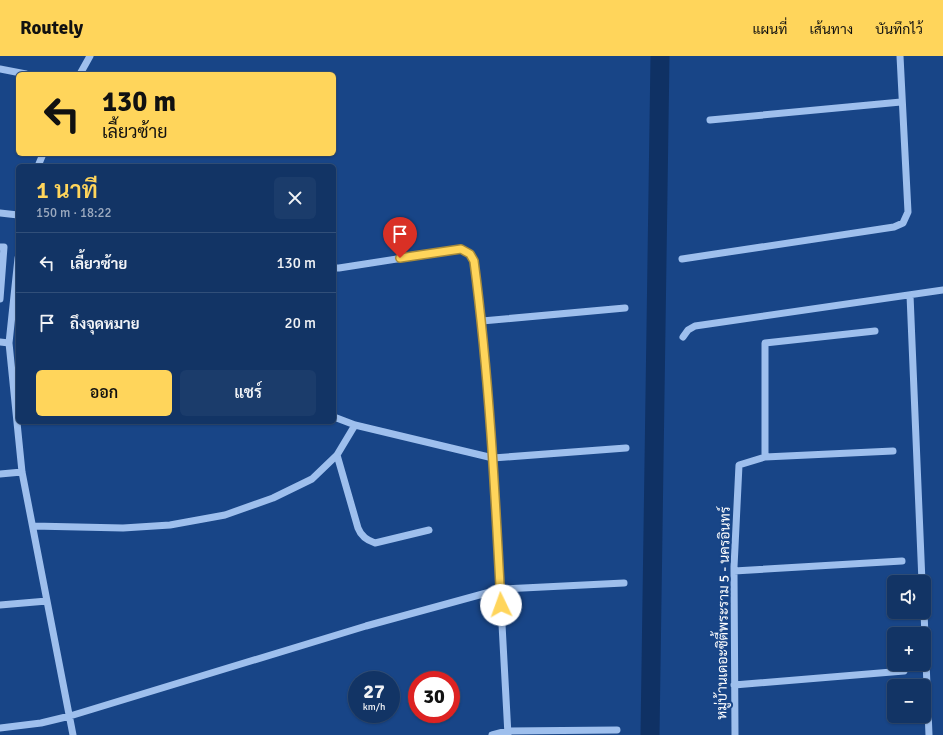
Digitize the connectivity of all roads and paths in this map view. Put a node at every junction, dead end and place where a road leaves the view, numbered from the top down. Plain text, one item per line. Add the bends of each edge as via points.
1 (90, 56) edge
2 (900, 56) edge
3 (0, 69) edge
4 (16, 72) edge
5 (81, 72) edge
6 (901, 102) junction
7 (710, 120) dead end
8 (0, 213) edge
9 (16, 214) edge
10 (0, 247) edge
11 (682, 259) dead end
12 (336, 268) edge
13 (16, 277) edge
14 (943, 290) edge
15 (910, 295) junction
16 (0, 298) edge
17 (625, 308) dead end
18 (482, 321) junction
19 (875, 331) dead end
20 (683, 336) dead end
21 (0, 342) edge
22 (9, 343) junction
23 (16, 412) edge
24 (336, 419) edge
25 (17, 424) edge
26 (355, 425) junction
27 (626, 448) dead end
28 (893, 451) dead end
29 (337, 455) junction
30 (765, 457) junction
31 (493, 458) junction
32 (22, 472) junction
33 (0, 474) edge
34 (33, 526) junction
35 (429, 530) dead end
36 (902, 561) dead end
37 (734, 571) junction
38 (922, 575) edge
39 (624, 583) dead end
40 (500, 589) junction
41 (47, 601) junction
42 (0, 605) edge
43 (924, 619) edge
44 (904, 671) dead end
45 (734, 685) junction
46 (70, 716) junction
47 (0, 728) edge
48 (617, 730) dead end
49 (508, 733) edge
50 (73, 735) edge
51 (492, 735) edge
52 (734, 735) edge
53 (929, 735) edge

1 - 5 street
2 - 6 street
3 - 4 street
6 - 7 street
6 - 11 street via 908,212 903,223 894,227
8 - 9 street
10 - 16 street via 4,247
12 - 18 street via 461,249 470,254 474,261
13 - 22 street
14 - 15 street
15 - 20 street via 695,326
15 - 38 street
17 - 18 street
18 - 31 street
19 - 30 street via 765,343
21 - 22 street
22 - 23 street
24 - 26 street
25 - 32 street
26 - 29 street
26 - 31 street
27 - 31 street
28 - 30 street
29 - 34 street via 312,479 273,498 225,515 170,525 123,528
29 - 35 street via 358,528 367,540 375,542
30 - 37 street, หมู่บ้านเดอะซิตี้พระราม 5 - นครอินทร์ via 739,465
31 - 40 street
32 - 33 street
32 - 34 street
34 - 41 street
36 - 37 street
37 - 45 street, หมู่บ้านเดอะซิตี้พระราม 5 - นครอินทร์
39 - 40 street
40 - 46 street via 366,626
40 - 49 street
41 - 42 street
41 - 46 street
43 - 53 street
44 - 45 street
45 - 52 street, หมู่บ้านเดอะซิตี้พระราม 5 - นครอินทร์
46 - 47 street
46 - 50 street
48 - 49 street
49 - 51 street

